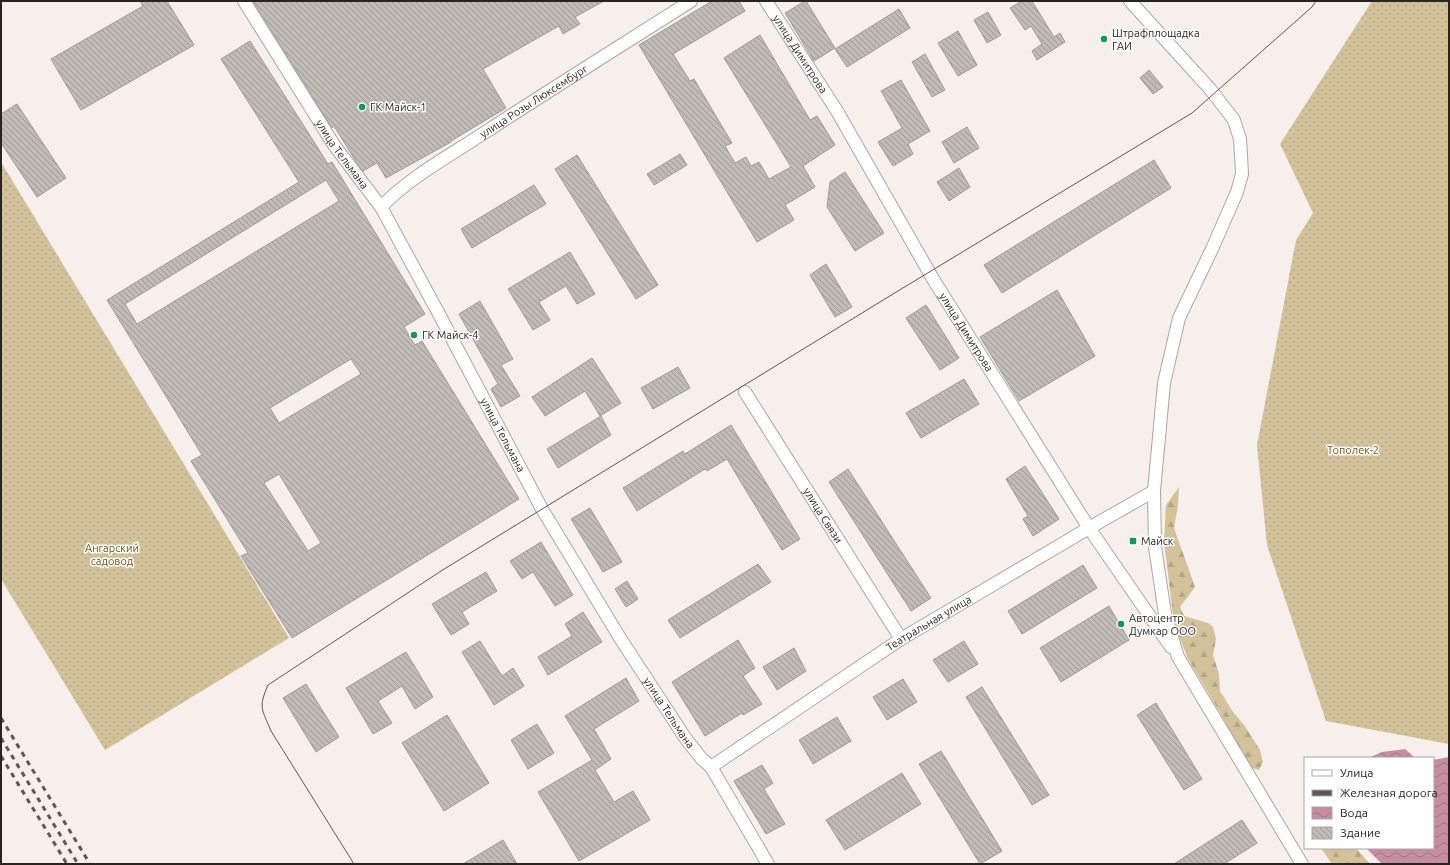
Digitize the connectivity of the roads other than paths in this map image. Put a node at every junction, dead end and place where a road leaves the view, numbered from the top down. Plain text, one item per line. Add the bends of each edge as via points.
1 (244, 1) edge
2 (691, 1) edge
3 (766, 1) edge
4 (1130, 1) edge
5 (381, 207) junction
6 (745, 392) dead end
7 (1154, 491) junction
8 (1089, 528) junction
9 (901, 640) junction
10 (1178, 657) junction
11 (711, 767) junction
12 (768, 864) edge
13 (1302, 864) edge

1 - 5 street, улица Тельмана via 334,145
2 - 5 street, улица Розы Люксембург via 415,178
3 - 8 street, улица Димитрова via 837,111 933,279
4 - 7 street via 1210,89 1234,120 1240,139 1242,174 1237,192 1179,318 1164,383
5 - 11 street, улица Тельмана via 544,513 686,740
6 - 9 street, улица Связи
7 - 8 street, Театральная улица
7 - 10 street via 1155,547 1165,614
8 - 9 street, Театральная улица
8 - 10 street, улица Димитрова
9 - 11 street, Театральная улица
10 - 13 street
11 - 12 street, улица Тельмана

